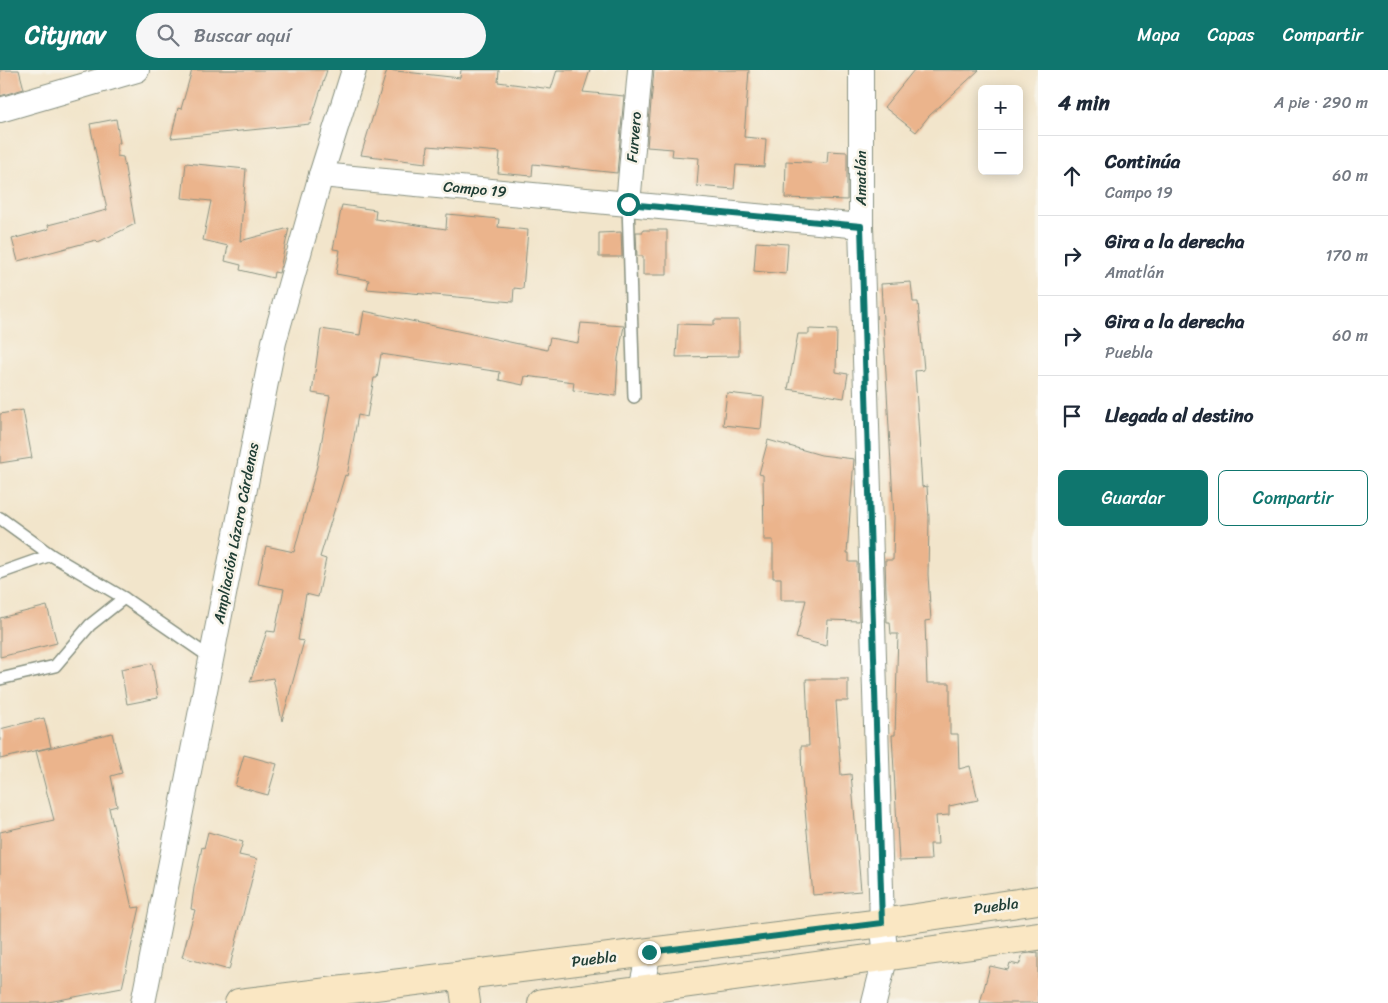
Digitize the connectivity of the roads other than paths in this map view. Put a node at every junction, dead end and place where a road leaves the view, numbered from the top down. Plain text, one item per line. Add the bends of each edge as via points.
1 (137, 70) edge
2 (354, 70) edge
3 (640, 70) edge
4 (860, 70) edge
5 (0, 110) edge
6 (321, 175) junction
7 (628, 204) junction
8 (861, 226) junction
9 (634, 397) dead end
10 (0, 518) edge
11 (51, 555) junction
12 (0, 573) edge
13 (124, 598) junction
14 (211, 658) junction
15 (0, 679) edge
16 (1038, 900) edge
17 (882, 923) junction
18 (1038, 936) edge
19 (649, 952) junction
20 (886, 955) junction
21 (462, 975) junction
22 (640, 997) edge
23 (143, 1003) edge
24 (239, 1003) edge
25 (466, 1003) edge
26 (542, 1003) edge
27 (874, 1003) edge

1 - 5 street
2 - 6 street, Ampliación Lázaro Cárdenas
3 - 7 street, Furvero
4 - 8 street, Amatlán
6 - 7 street, Campo 19
6 - 14 street, Ampliación Lázaro Cárdenas via 274,342
7 - 8 street, Campo 19
7 - 9 lane
8 - 17 street, Amatlán
10 - 11 lane
11 - 12 lane
11 - 13 lane
13 - 14 lane
13 - 15 lane via 90,625 55,666
14 - 23 street, Ampliación Lázaro Cárdenas
16 - 17 main road, Puebla
17 - 19 main road, Puebla
17 - 20 street, Amatlán
18 - 20 main road
19 - 21 main road, Puebla
19 - 22 street
20 - 22 main road
20 - 27 street, Amatlán
21 - 24 main road, Puebla
21 - 25 main road
22 - 26 main road

